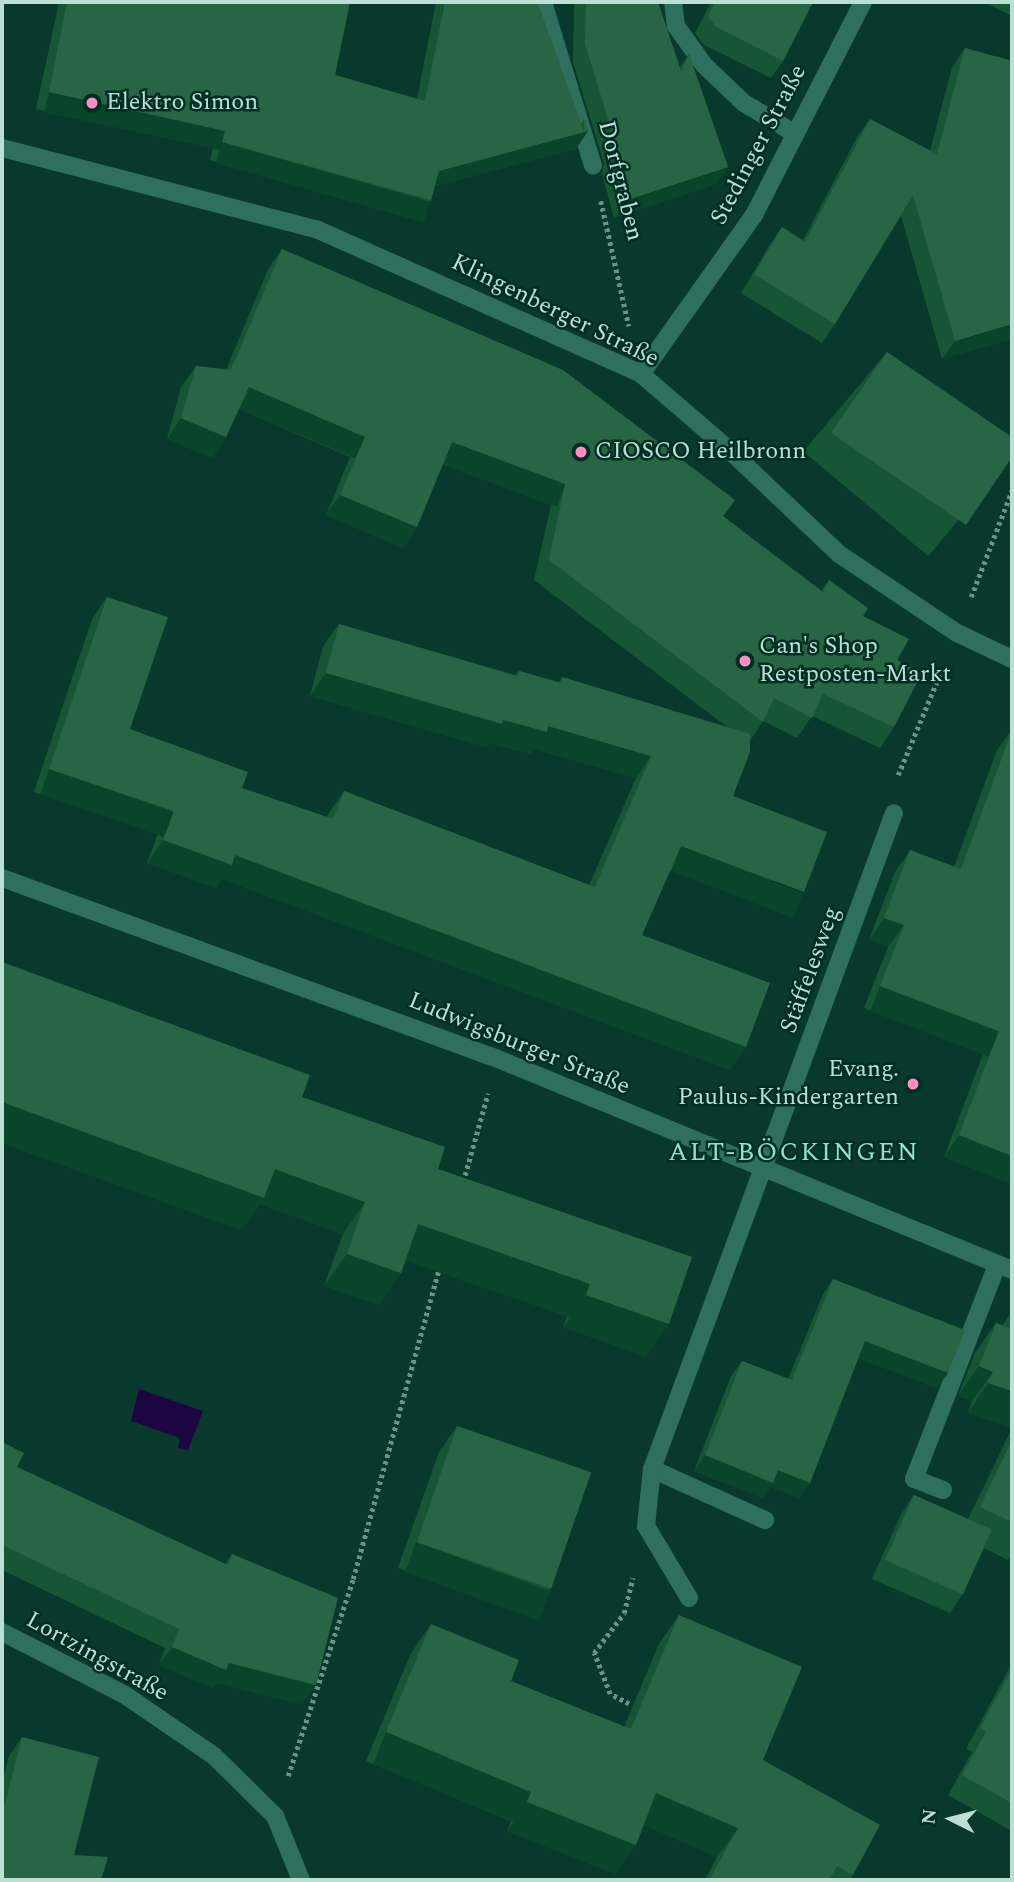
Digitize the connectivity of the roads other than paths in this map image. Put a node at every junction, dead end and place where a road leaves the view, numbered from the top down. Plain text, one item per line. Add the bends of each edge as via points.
1 (543, 2) edge
2 (673, 2) edge
3 (863, 2) edge
4 (794, 133) junction
5 (2, 148) edge
6 (593, 166) road end
7 (641, 374) junction
8 (1012, 659) edge
9 (894, 813) road end
10 (2, 878) edge
11 (764, 1172) junction
12 (1004, 1267) edge
13 (652, 1469) junction
14 (943, 1490) dead end
15 (765, 1520) dead end
16 (689, 1598) dead end
17 (2, 1632) edge
18 (301, 1880) edge

1 - 6 street, Dorfgraben
2 - 4 street via 676,26 705,66 744,103
3 - 4 street, Stedinger Straße
4 - 7 street, Stedinger Straße via 754,215
5 - 7 street, Klingenberger Straße via 316,229
7 - 8 street, Klingenberger Straße via 839,554 957,633
9 - 11 street, Stäffelesweg
10 - 11 street, Ludwigsburger Straße via 498,1059
11 - 12 street, Ludwigsburger Straße
11 - 13 street, Stäffelesweg
12 - 14 street via 914,1479
13 - 15 street
13 - 16 street, Stäffelesweg via 646,1526
17 - 18 street, Lortzingstraße via 125,1695 214,1756 275,1816

